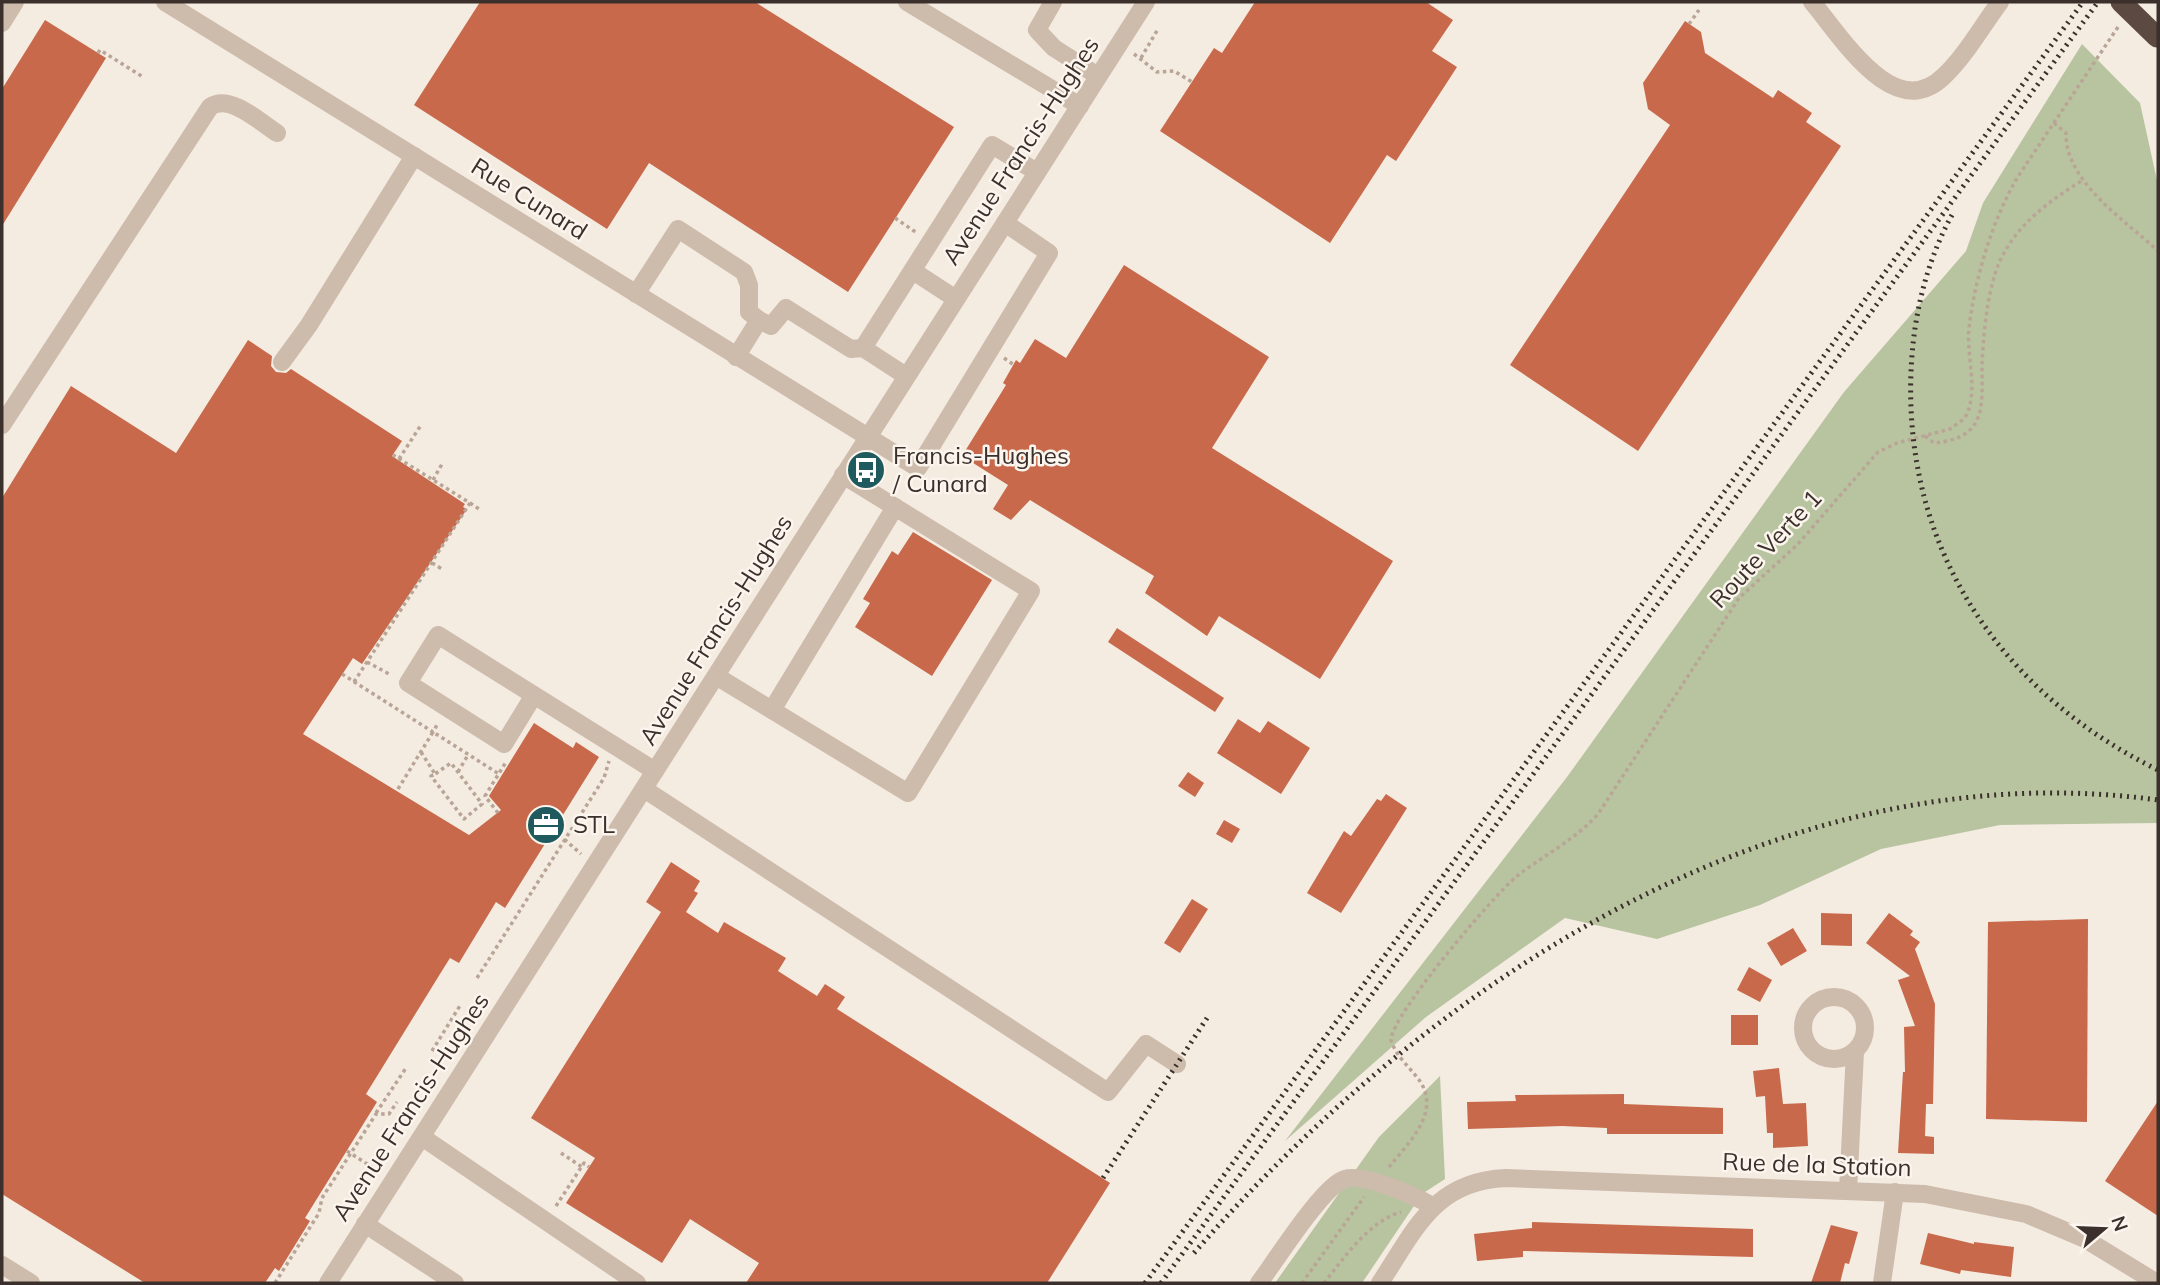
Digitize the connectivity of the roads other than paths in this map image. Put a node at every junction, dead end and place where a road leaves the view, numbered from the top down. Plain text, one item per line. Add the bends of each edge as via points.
1 (15, 2) edge
2 (165, 2) edge
3 (907, 2) edge
4 (1054, 2) edge
5 (1146, 2) edge
6 (1812, 2) edge
7 (2000, 2) edge
8 (2122, 11) edge
9 (2, 23) edge
10 (2157, 37) edge
11 (1098, 76) junction
12 (1080, 106) junction
13 (277, 133) dead end
14 (414, 156) junction
15 (1037, 172) junction
16 (1005, 223) junction
17 (913, 271) junction
18 (636, 295) junction
19 (956, 299) junction
20 (759, 320) junction
21 (863, 348) junction
22 (736, 357) junction
23 (282, 362) dead end
24 (906, 376) junction
25 (2, 425) edge
26 (866, 438) junction
27 (843, 475) junction
28 (895, 507) junction
29 (716, 676) junction
30 (534, 695) junction
31 (772, 710) junction
32 (655, 771) junction
33 (644, 789) junction
34 (1854, 1051) dead end
35 (1177, 1064) dead end
36 (422, 1137) junction
37 (1848, 1191) junction
38 (1895, 1192) junction
39 (1427, 1212) junction
40 (365, 1224) junction
41 (2, 1265) edge
42 (2153, 1282) edge
43 (31, 1283) edge
44 (328, 1283) edge
45 (455, 1283) edge
46 (637, 1283) edge
47 (1259, 1283) edge
48 (1380, 1283) edge
49 (1882, 1283) edge

1 - 9 street
2 - 14 street, Rue Cunard
3 - 12 street
4 - 11 street via 1037,30 1054,48
5 - 11 street, Avenue Francis-Hughes
6 - 7 street via 1877,78 1910,90 1932,85 1944,76
8 - 10 highway, bridge
11 - 12 street, Avenue Francis-Hughes
12 - 15 street, Avenue Francis-Hughes
13 - 25 street via 228,102 210,107
14 - 18 street, Rue Cunard
14 - 23 street
15 - 16 street, Avenue Francis-Hughes
15 - 17 street via 992,145
16 - 19 street, Avenue Francis-Hughes
16 - 26 street, Rue Cunard via 1049,253 918,468
17 - 19 street
17 - 21 street
18 - 20 street via 678,229 744,272 749,312
18 - 22 street, Rue Cunard
19 - 24 street, Avenue Francis-Hughes
20 - 21 street via 771,326 786,308 851,349
20 - 22 street
21 - 24 street
22 - 26 street, Rue Cunard
24 - 26 street, Avenue Francis-Hughes
26 - 27 street, Avenue Francis-Hughes
27 - 28 street
27 - 29 street, Avenue Francis-Hughes
28 - 31 street
28 - 31 street via 1031,591 908,793
29 - 31 street
29 - 32 street, Avenue Francis-Hughes
30 - 30 street via 438,635 408,683 504,744
30 - 32 street
32 - 33 street, Avenue Francis-Hughes
33 - 35 street via 1108,1092 1146,1044
33 - 36 street, Avenue Francis-Hughes
34 - 37 street
36 - 40 street, Avenue Francis-Hughes
36 - 46 street
37 - 38 street, Rue de la Station
37 - 39 street, Rue de la Station via 1506,1178 1457,1189
38 - 42 street, Rue de la Station via 2026,1214 2085,1239
38 - 49 street
39 - 47 street via 1376,1183 1341,1180 1325,1193
39 - 48 street
40 - 44 street, Avenue Francis-Hughes
40 - 45 street
41 - 43 street

